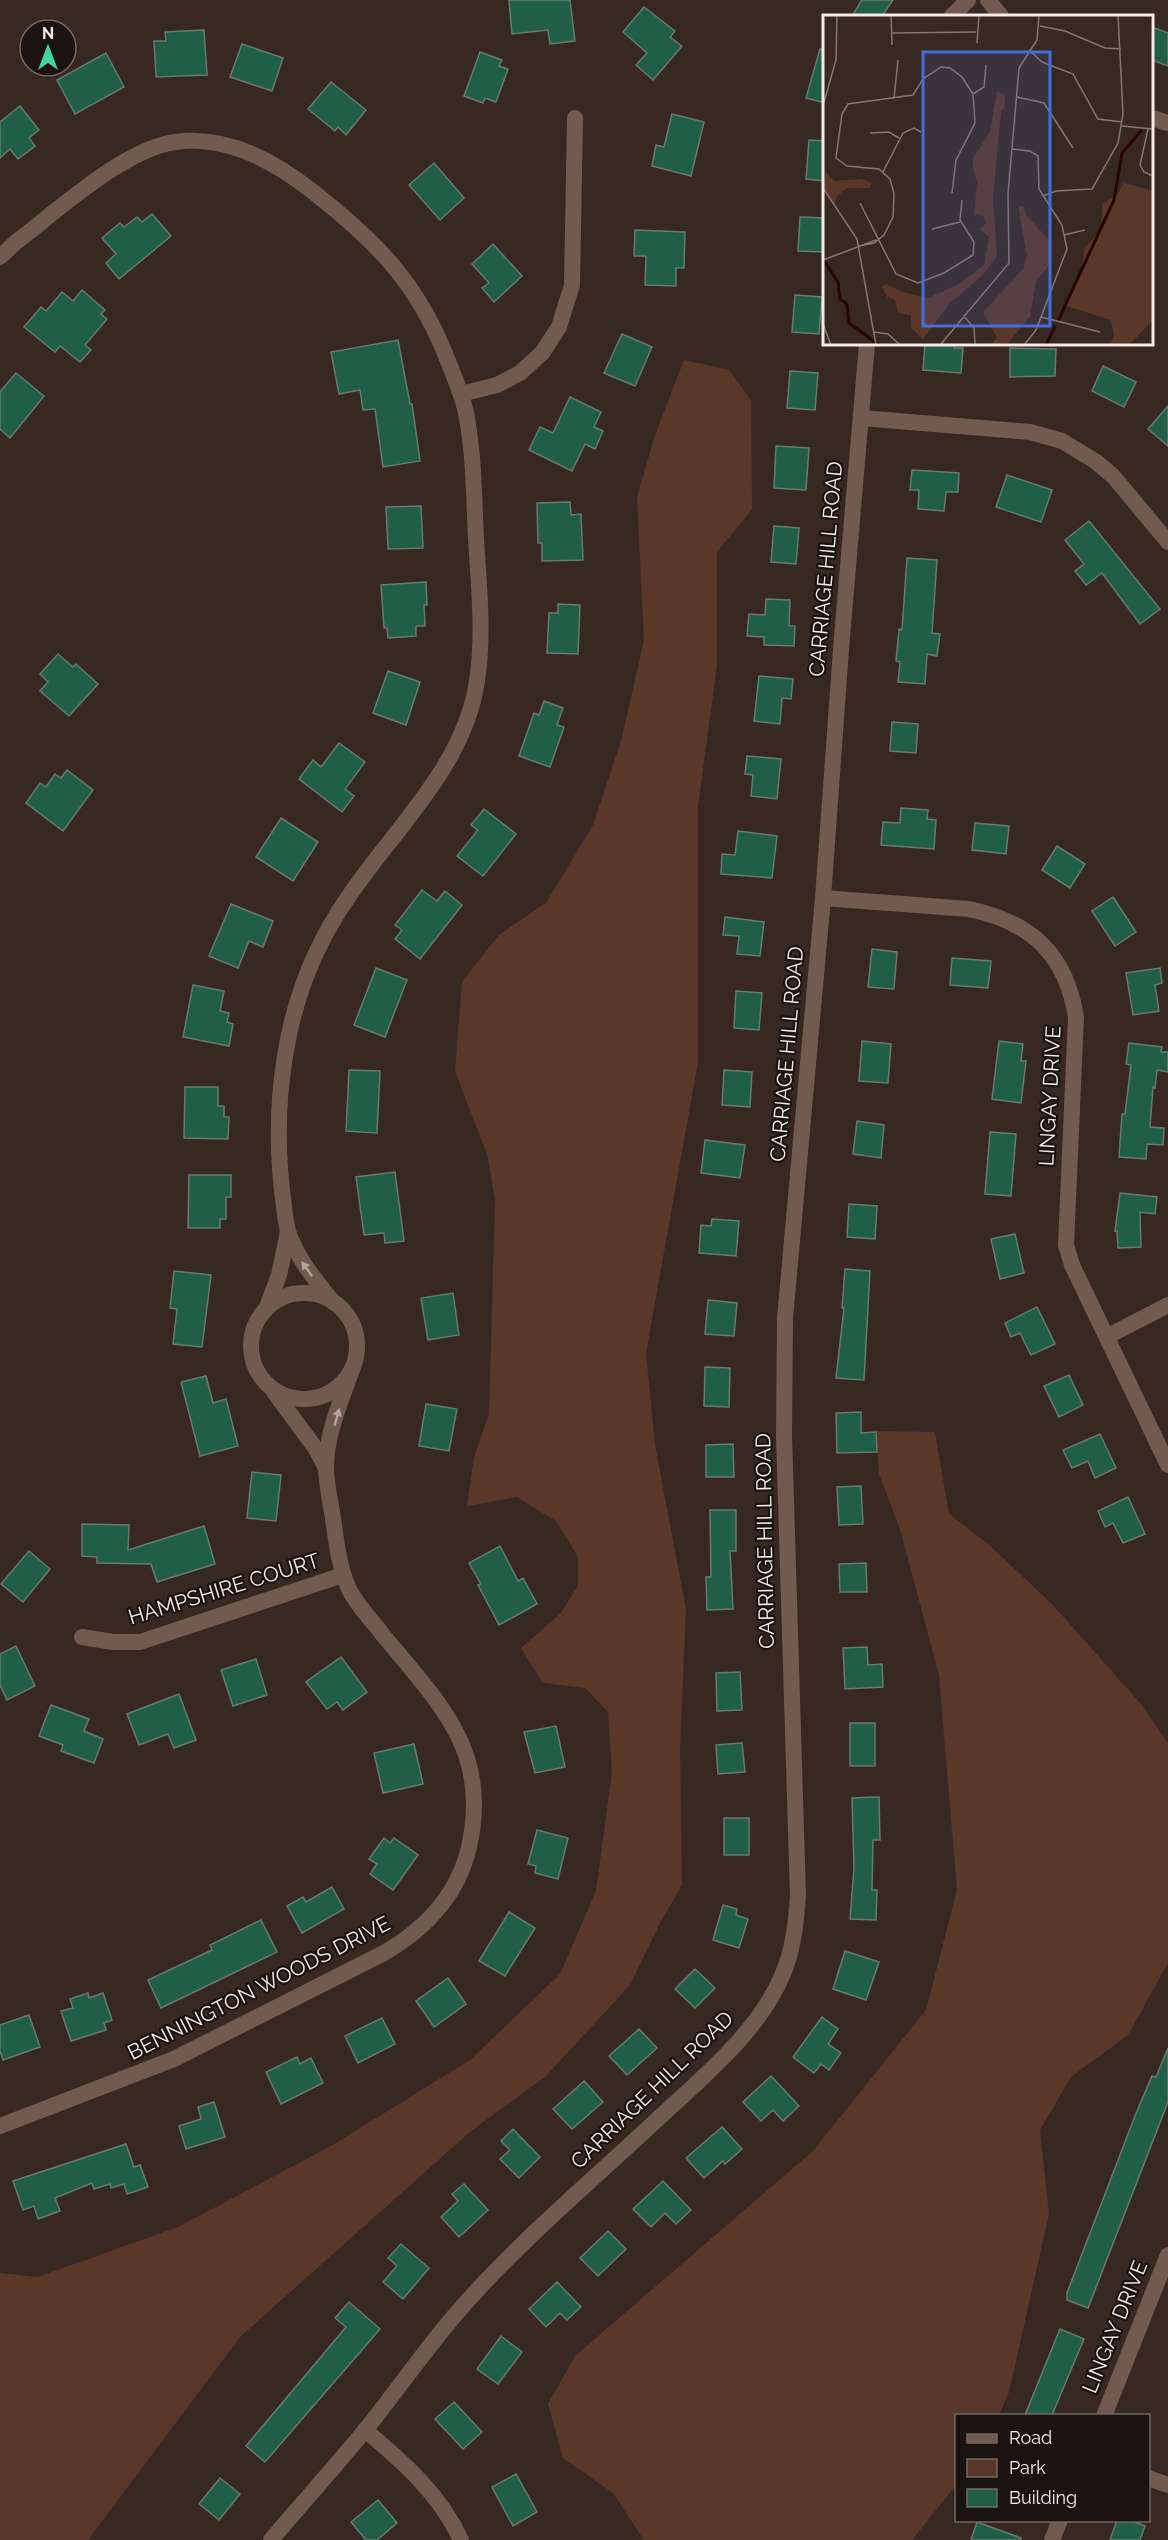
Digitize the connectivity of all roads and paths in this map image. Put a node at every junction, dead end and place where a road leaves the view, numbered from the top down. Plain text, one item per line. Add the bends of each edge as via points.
1 (968, 0) edge
2 (988, 0) edge
3 (953, 15) edge
4 (1000, 15) edge
5 (575, 118) dead end
6 (1153, 118) edge
7 (1168, 123) edge
8 (0, 257) edge
9 (867, 345) edge
10 (461, 394) junction
11 (861, 418) junction
12 (1168, 542) edge
13 (823, 898) junction
14 (288, 1232) junction
15 (333, 1302) junction
16 (1168, 1305) edge
17 (267, 1308) junction
18 (1108, 1336) junction
19 (353, 1367) junction
20 (270, 1387) junction
21 (1168, 1465) edge
22 (326, 1468) junction
23 (343, 1575) junction
24 (82, 1636) dead end
25 (0, 2126) edge
26 (1168, 2255) edge
27 (1104, 2414) edge
28 (365, 2430) junction
29 (1150, 2478) edge
30 (1168, 2485) edge
31 (1059, 2522) edge
32 (271, 2540) edge
33 (461, 2540) edge
34 (1052, 2540) edge

1 - 3 street
2 - 4 street
5 - 10 street via 572,285 559,327 542,353 520,373 497,385
6 - 7 street
8 - 10 street, BENNINGTON WOODS DRIVE via 129,158 175,142 234,147 267,160 296,178 383,252 420,300
9 - 11 street, CARRIAGE HILL ROAD
10 - 14 street, BENNINGTON WOODS DRIVE via 469,435 479,590 480,652 474,701 453,752 345,900 302,990 288,1038 281,1087 280,1166
11 - 12 street via 1030,432 1062,441 1113,476
11 - 13 street, CARRIAGE HILL ROAD
13 - 18 street, LINGAY DRIVE via 989,913 1029,933 1059,964 1071,991 1076,1017 1066,1245
13 - 28 street, CARRIAGE HILL ROAD via 785,1318 784,1435 798,1896 790,1952 770,1998 740,2039 469,2299
15 -> 14 street, BENNINGTON WOODS DRIVE via 309,1273
14 - 17 street, BENNINGTON WOODS DRIVE
15 - 17 street via 315,1294 298,1293 280,1298
15 - 19 street, BENNINGTON WOODS DRIVE via 347,1314 355,1329
16 - 18 street
17 - 20 street, BENNINGTON WOODS DRIVE via 254,1328 251,1351 258,1373
18 - 21 street, LINGAY DRIVE
19 - 20 street via 341,1384 319,1397 292,1398
22 -> 19 street, BENNINGTON WOODS DRIVE via 336,1418
20 - 22 street, BENNINGTON WOODS DRIVE
22 - 23 street, BENNINGTON WOODS DRIVE
23 - 24 street, HAMPSHIRE COURT via 140,1642
23 - 25 street, BENNINGTON WOODS DRIVE via 359,1604 446,1714 468,1755 474,1791 471,1838 463,1867 443,1903 420,1929 384,1953 174,2060
26 - 27 street, LINGAY DRIVE
28 - 32 street, CARRIAGE HILL ROAD
28 - 33 street via 427,2486
29 - 30 street
31 - 34 street

